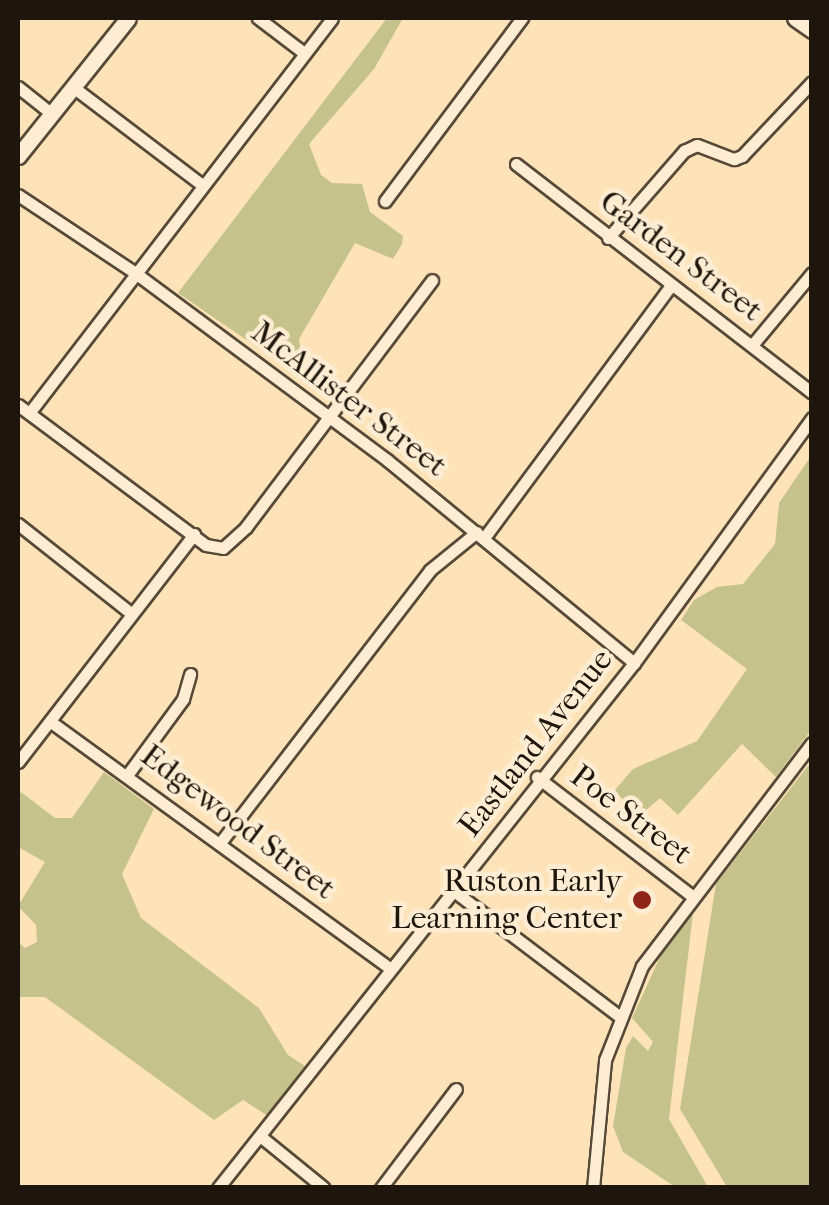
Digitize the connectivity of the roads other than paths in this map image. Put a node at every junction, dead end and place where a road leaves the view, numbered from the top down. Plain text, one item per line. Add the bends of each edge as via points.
1 (128, 18) edge
2 (258, 18) edge
3 (332, 18) edge
4 (522, 18) edge
5 (795, 18) edge
6 (812, 30) edge
7 (304, 53) junction
8 (812, 82) edge
9 (18, 87) edge
10 (72, 87) junction
11 (52, 114) junction
12 (18, 156) edge
13 (516, 164) dead end
14 (202, 186) junction
15 (18, 195) edge
16 (385, 201) dead end
17 (608, 238) junction
18 (134, 272) junction
19 (812, 273) edge
20 (432, 280) dead end
21 (670, 287) junction
22 (753, 344) junction
23 (812, 393) edge
24 (18, 405) edge
25 (30, 412) junction
26 (328, 416) junction
27 (812, 418) edge
28 (18, 524) edge
29 (194, 534) junction
30 (480, 535) junction
31 (132, 614) junction
32 (634, 663) junction
33 (190, 674) dead end
34 (51, 722) junction
35 (812, 743) edge
36 (18, 762) edge
37 (128, 774) junction
38 (537, 778) junction
39 (220, 843) junction
40 (455, 892) junction
41 (692, 896) junction
42 (391, 969) junction
43 (619, 1016) junction
44 (456, 1089) dead end
45 (260, 1136) junction
46 (218, 1188) edge
47 (324, 1188) edge
48 (380, 1188) edge
49 (592, 1188) edge

1 - 10 main road
2 - 7 street
3 - 7 street
4 - 16 street
5 - 6 main road
7 - 14 street
8 - 17 street via 742,156 697,145 684,150
9 - 11 street
10 - 11 main road
10 - 14 street
11 - 12 main road
13 - 17 street, Garden Street
14 - 18 street
15 - 18 street, McAllister Street
17 - 21 street, Garden Street
18 - 25 street
18 - 26 street, McAllister Street
19 - 22 street
20 - 26 street
21 - 22 street, Garden Street
21 - 30 street
22 - 23 street, Garden Street
24 - 25 street
25 - 29 street
26 - 29 street via 224,548
26 - 30 street, McAllister Street
27 - 32 street, Eastland Avenue
28 - 31 street
29 - 31 street
30 - 32 street, McAllister Street
30 - 39 street via 430,570
31 - 34 street
32 - 38 street, Eastland Avenue
33 - 37 street via 183,698
34 - 36 street
34 - 37 street, Edgewood Street
35 - 41 street
37 - 39 street, Edgewood Street
38 - 40 street, Eastland Avenue
38 - 41 street, Poe Street
39 - 42 street, Edgewood Street
40 - 42 street, Eastland Avenue
40 - 43 street
41 - 43 street via 642,966
42 - 45 street, Eastland Avenue
43 - 49 street via 605,1060
44 - 48 street
45 - 46 street, Eastland Avenue
45 - 47 street

